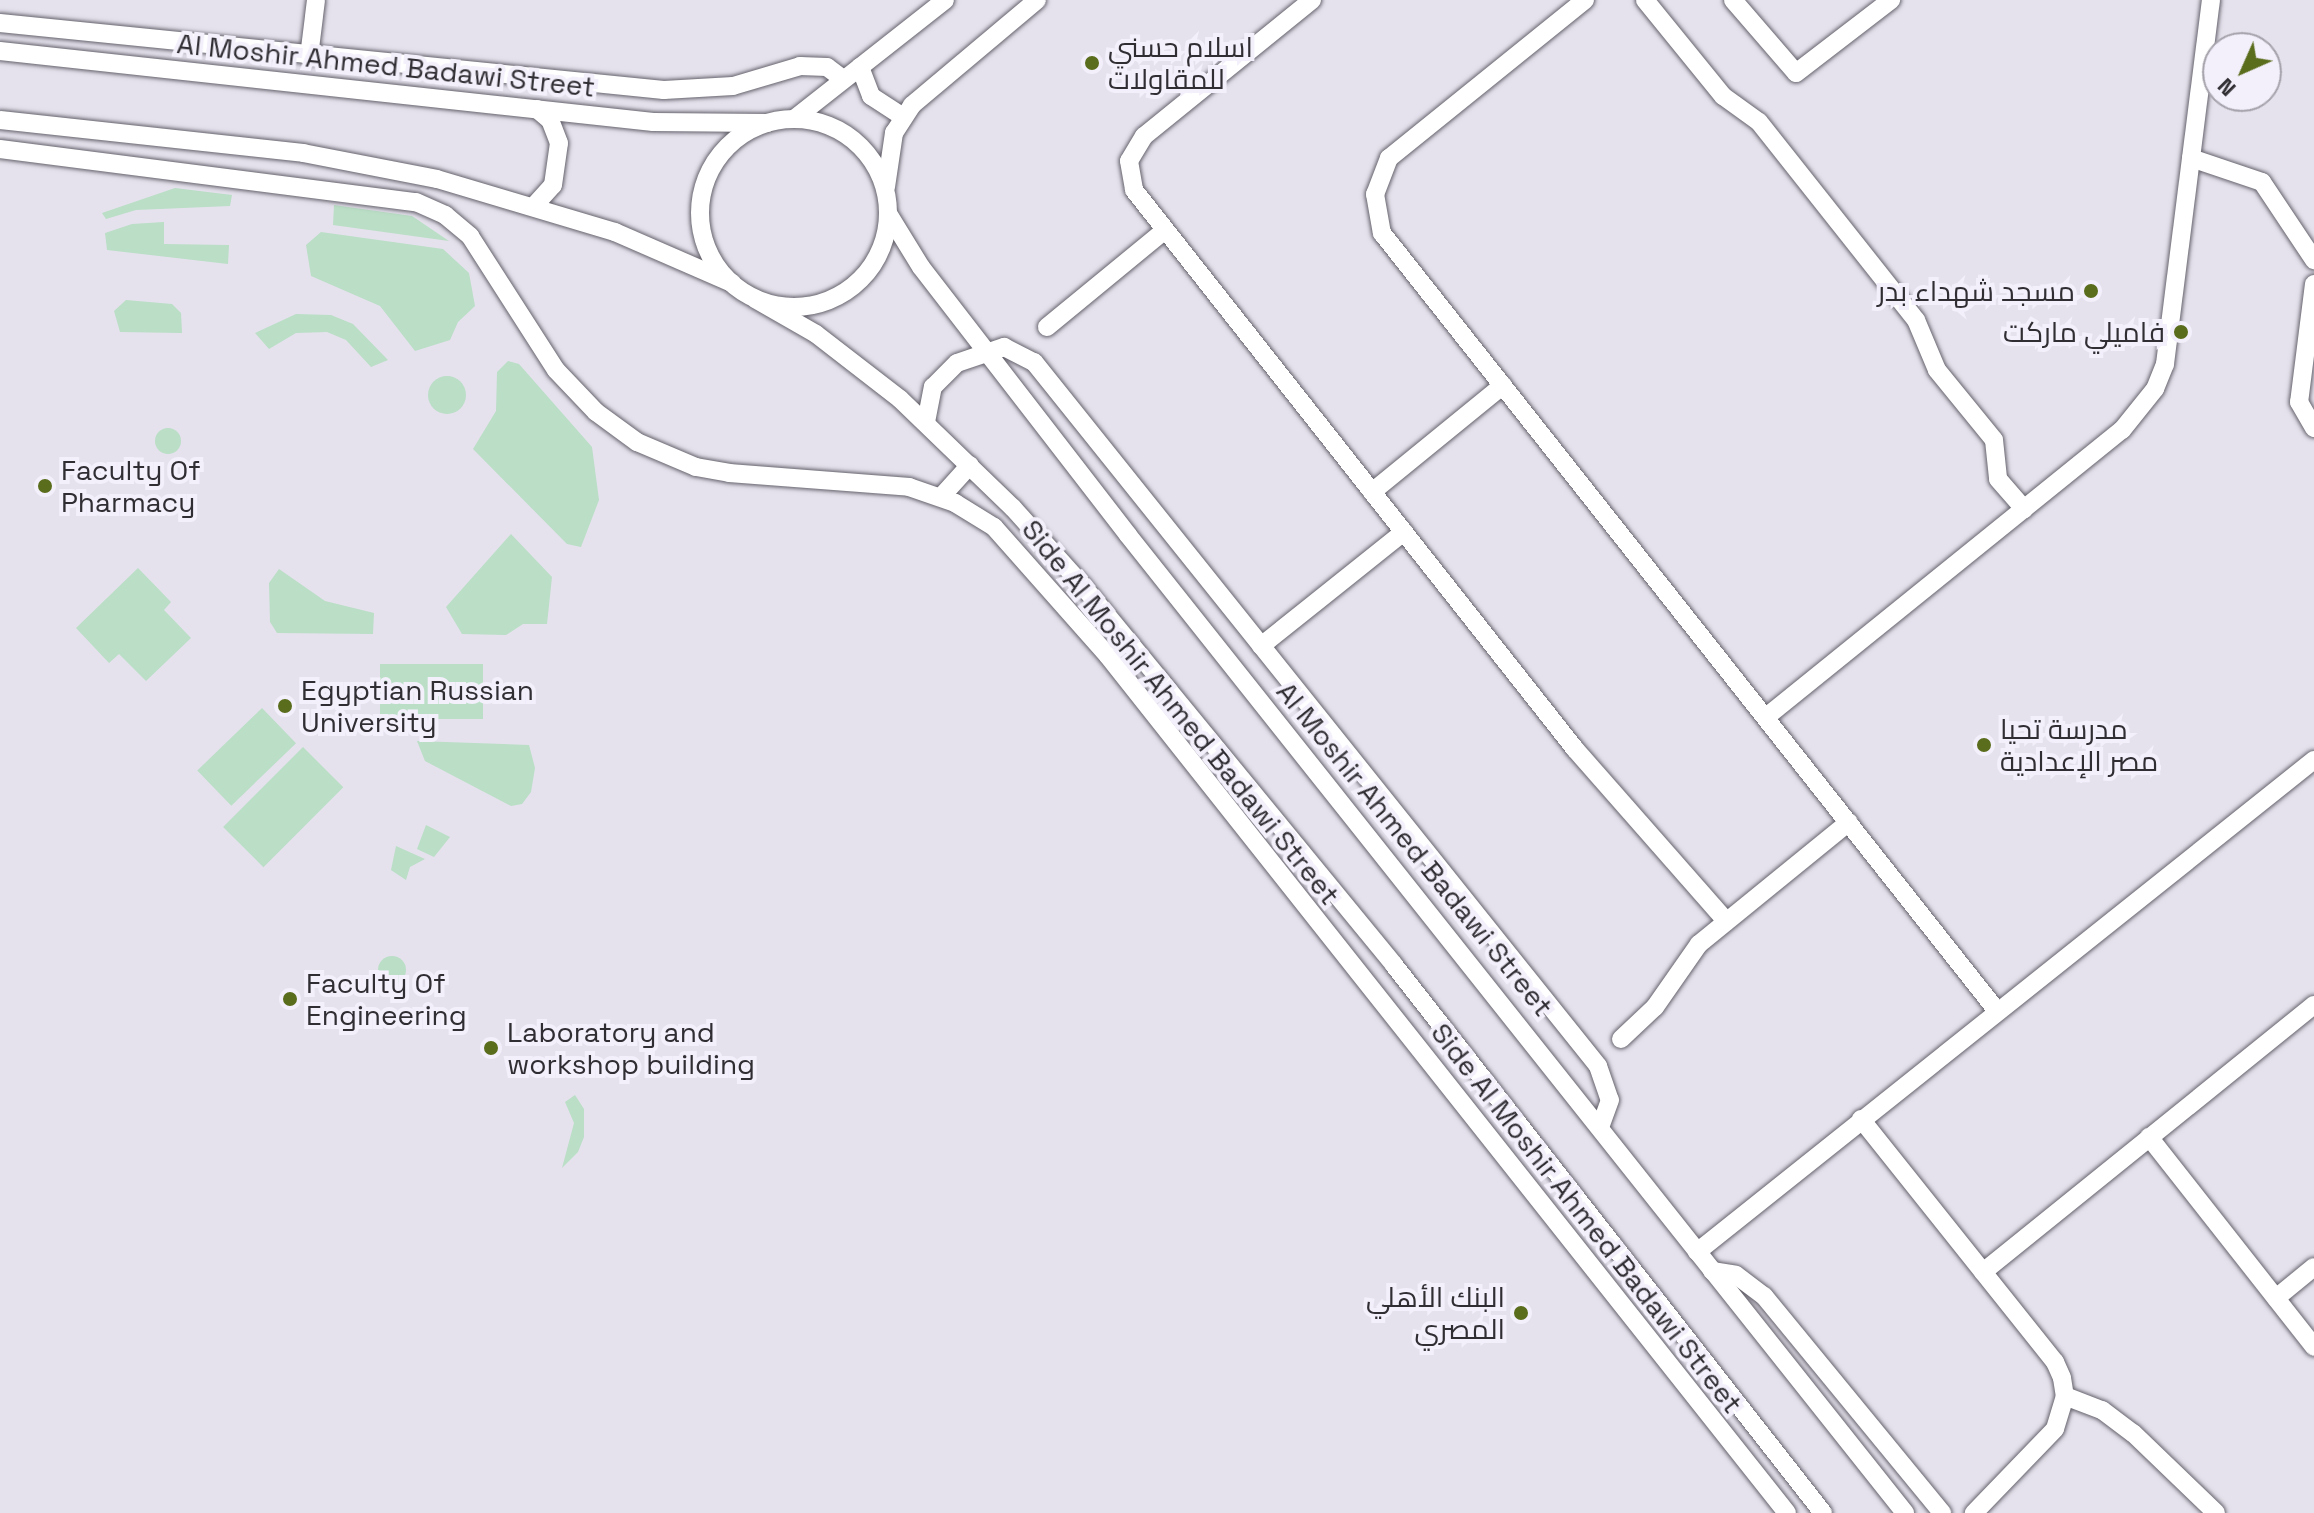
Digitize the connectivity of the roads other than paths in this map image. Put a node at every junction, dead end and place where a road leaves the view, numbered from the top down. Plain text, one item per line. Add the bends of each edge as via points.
1 (316, 0) edge
2 (920, 0) edge
3 (945, 0) edge
4 (1037, 0) edge
5 (1312, 0) edge
6 (1585, 0) edge
7 (1645, 0) edge
8 (1733, 0) edge
9 (1891, 0) edge
10 (2211, 0) edge
11 (0, 23) edge
12 (911, 27) junction
13 (231, 49) junction
14 (0, 51) edge
15 (309, 57) junction
16 (375, 64) junction
17 (860, 67) junction
18 (230, 76) junction
19 (843, 79) junction
20 (655, 89) junction
21 (374, 92) junction
22 (537, 109) junction
23 (903, 117) junction
24 (794, 119) junction
25 (0, 120) edge
26 (20, 122) junction
27 (653, 122) junction
28 (767, 123) junction
29 (9, 149) edge
30 (2191, 158) junction
31 (387, 168) junction
32 (885, 190) junction
33 (381, 195) junction
34 (534, 206) junction
35 (889, 215) junction
36 (1165, 230) junction
37 (2314, 260) edge
38 (732, 283) junction
39 (2314, 284) edge
40 (755, 299) junction
41 (1047, 327) dead end
42 (986, 349) junction
43 (2314, 382) edge
44 (1503, 385) junction
45 (2299, 395) junction
46 (926, 422) junction
47 (2314, 428) edge
48 (970, 465) junction
49 (1372, 492) junction
50 (941, 497) junction
51 (1013, 508) junction
52 (2024, 509) junction
53 (994, 527) junction
54 (1404, 532) junction
55 (1235, 615) junction
56 (1209, 636) junction
57 (1261, 646) junction
58 (1766, 717) junction
59 (2312, 767) edge
60 (1849, 822) junction
61 (1726, 921) junction
62 (2314, 1005) edge
63 (1997, 1011) junction
64 (1621, 1039) dead end
65 (1861, 1119) junction
66 (1600, 1127) junction
67 (2149, 1137) junction
68 (1697, 1252) junction
69 (2314, 1267) edge
70 (1712, 1271) junction
71 (1983, 1272) junction
72 (2276, 1298) junction
73 (2314, 1347) edge
74 (1848, 1396) junction
75 (2065, 1396) junction
76 (1826, 1415) junction
77 (1787, 1513) edge
78 (1823, 1513) edge
79 (1905, 1513) edge
80 (1942, 1513) edge
81 (1974, 1513) edge
82 (2216, 1513) edge

1 - 15 street
2 - 12 street
3 - 12 street
4 - 23 street via 936,81
5 - 36 street via 1134,148 1129,161 1134,190
6 - 44 street via 1389,158 1375,194 1382,233
7 - 52 street via 1723,96 1759,122 1916,320 1937,370 1994,440 1998,479
8 - 9 street via 1796,73
10 - 30 street
11 - 13 street
12 - 17 street
13 - 15 street
13 - 18 street
14 - 18 street, Al Moshir Ahmed Badawi Street
15 - 16 street
16 - 20 street
16 - 21 street
17 - 19 street
17 - 23 street via 871,96
18 - 21 street, Al Moshir Ahmed Badawi Street
19 - 20 street via 827,67 800,66 722,88
19 - 24 street
20 - 27 street
21 - 22 street, Al Moshir Ahmed Badawi Street
22 - 27 street, Al Moshir Ahmed Badawi Street
22 - 34 street via 550,120 559,143 553,185
23 - 32 street via 894,133
24 - 28 street
24 - 32 street via 826,125 856,142
25 - 26 street
26 - 29 street
26 - 31 street
27 - 28 street, Al Moshir Ahmed Badawi Street
28 - 38 street via 729,145 705,182 701,226 717,267
29 - 33 street, Side Al Moshir Ahmed Badawi Street
30 - 37 street via 2262,182
30 - 52 street via 2165,364 2155,389 2122,430
31 - 33 street
31 - 34 street
32 - 35 street
33 - 50 street, Side Al Moshir Ahmed Badawi Street via 431,208 470,236 556,370 596,412 637,442 696,467 729,473 893,485
34 - 38 street via 641,242
35 - 40 street via 876,260 845,293 801,307
35 - 42 street, Al Moshir Ahmed Badawi Street via 907,248
36 - 41 street
36 - 49 street
38 - 40 street
39 - 45 street
40 - 46 street via 845,355
42 - 46 street via 940,378 929,398
42 - 55 street via 1012,348 1034,362
42 - 56 street, Al Moshir Ahmed Badawi Street
43 - 45 street
44 - 49 street
44 - 58 street
45 - 47 street via 2300,409
46 - 48 street
48 - 50 street
48 - 51 street
49 - 54 street
50 - 53 street, Side Al Moshir Ahmed Badawi Street
51 - 53 street
51 - 78 street via 1394,965
52 - 58 street
53 - 77 street, Side Al Moshir Ahmed Badawi Street via 1108,656
54 - 57 street
54 - 61 street via 1575,749
55 - 56 street
55 - 57 street
56 - 66 street, Al Moshir Ahmed Badawi Street
57 - 66 street via 1598,1066 1610,1100
58 - 60 street
59 - 63 street
60 - 61 street
60 - 63 street
61 - 64 street via 1689,954 1655,1007
62 - 67 street
63 - 65 street
65 - 68 street
65 - 71 street
66 - 68 street, Al Moshir Ahmed Badawi Street
67 - 71 street
67 - 72 street
68 - 70 street, Al Moshir Ahmed Badawi Street
69 - 72 street
70 - 74 street via 1736,1275 1756,1287
70 - 76 street, Al Moshir Ahmed Badawi Street
71 - 75 street via 2055,1362
72 - 73 street
74 - 76 street
74 - 80 street
75 - 81 street via 2055,1429
75 - 82 street via 2102,1410 2133,1433
76 - 79 street, Al Moshir Ahmed Badawi Street

